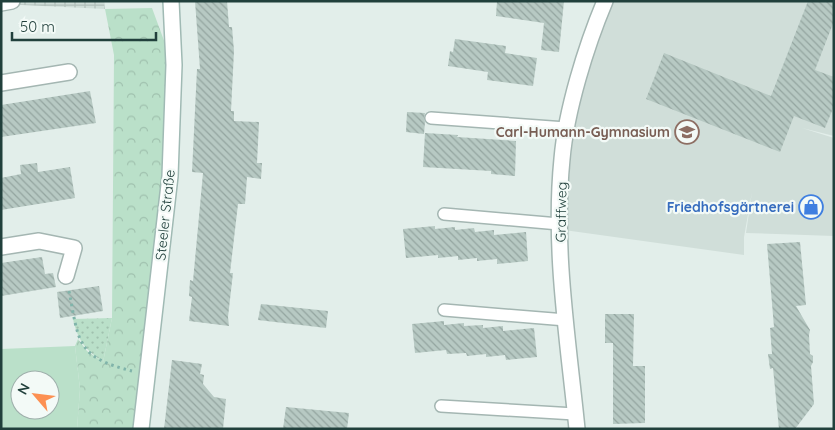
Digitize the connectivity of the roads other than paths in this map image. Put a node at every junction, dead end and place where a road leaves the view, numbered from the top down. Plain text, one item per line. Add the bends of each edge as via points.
1 (12, 1) edge
2 (172, 1) edge
3 (605, 1) edge
4 (1, 3) edge
5 (69, 72) dead end
6 (1, 83) edge
7 (431, 118) dead end
8 (566, 128) junction
9 (444, 214) dead end
10 (560, 224) junction
11 (1, 247) edge
12 (66, 276) road end
13 (444, 310) dead end
14 (566, 320) junction
15 (442, 406) dead end
16 (576, 421) edge
17 (141, 429) edge

1 - 4 street
2 - 17 street, Steeler Straße via 174,65 170,176
3 - 8 street, Graffweg
5 - 6 street
7 - 8 lane
8 - 10 street, Graffweg
9 - 10 lane
10 - 14 street, Graffweg via 561,281
11 - 12 street via 39,241 74,248
13 - 14 lane
14 - 16 street, Graffweg
15 - 16 lane

